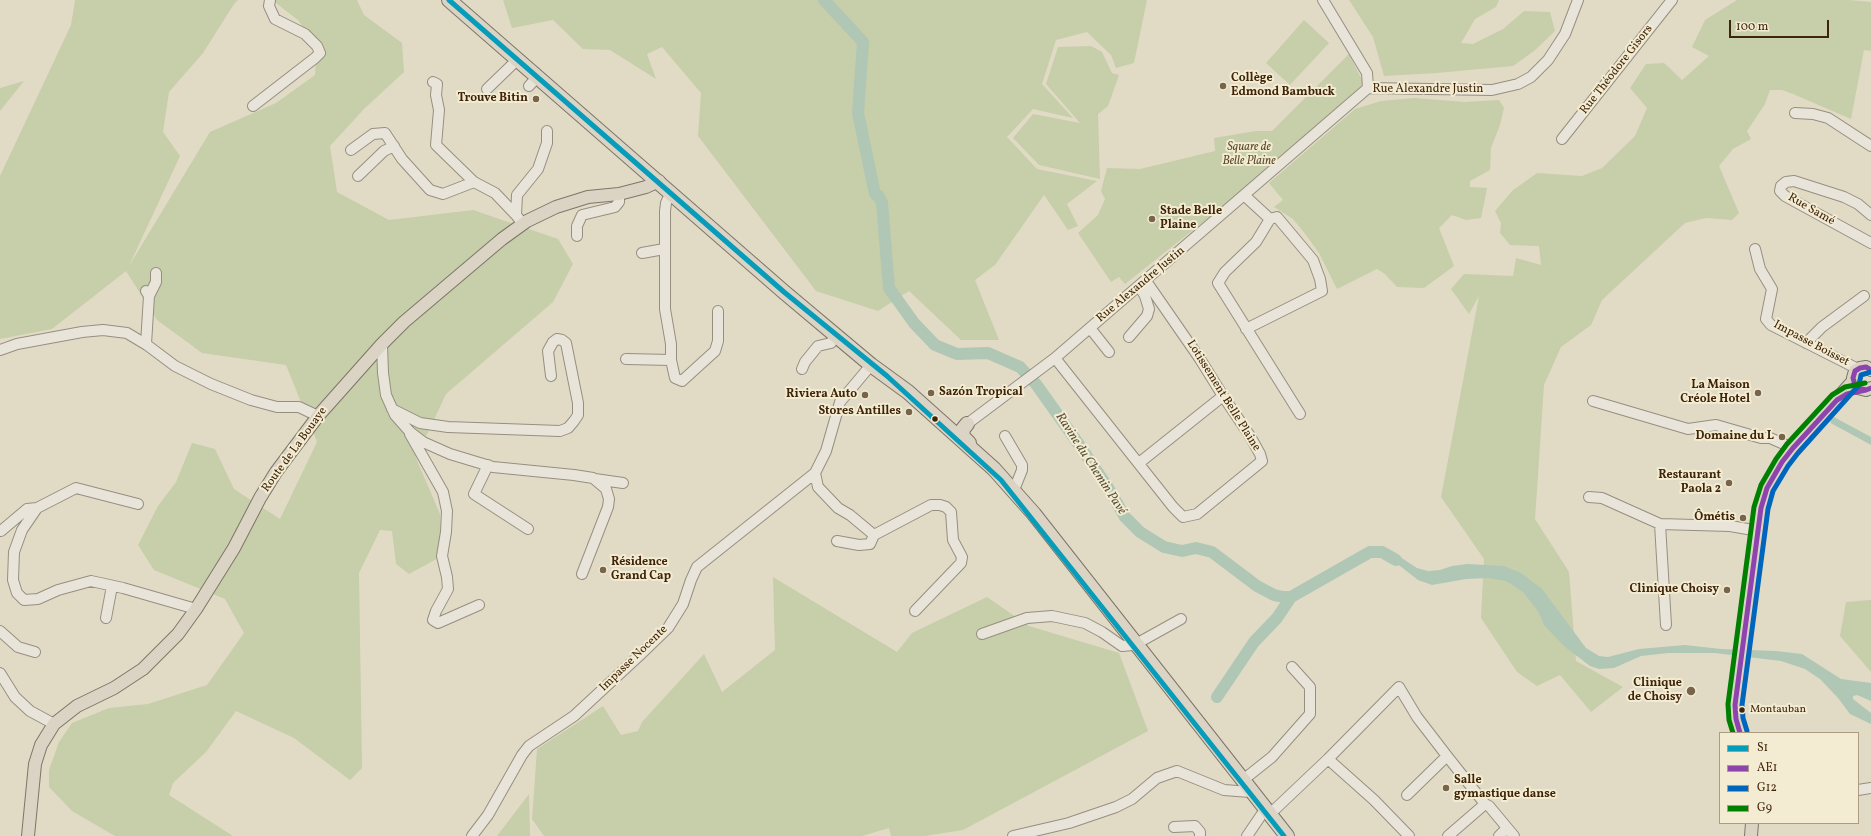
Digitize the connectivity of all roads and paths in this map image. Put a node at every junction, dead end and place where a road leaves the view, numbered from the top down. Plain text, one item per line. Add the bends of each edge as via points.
1 (270, 0) edge
2 (449, 0) edge
3 (1324, 0) edge
4 (1578, 0) edge
5 (1672, 0) edge
6 (518, 59) junction
7 (434, 82) dead end
8 (1368, 88) junction
9 (487, 89) dead end
10 (253, 106) dead end
11 (1795, 113) dead end
12 (547, 130) dead end
13 (1562, 139) dead end
14 (394, 146) junction
15 (1871, 146) edge
16 (351, 150) dead end
17 (358, 176) dead end
18 (659, 181) junction
19 (474, 182) junction
20 (671, 192) junction
21 (619, 194) junction
22 (1245, 196) junction
23 (1871, 215) edge
24 (520, 220) junction
25 (1270, 220) junction
26 (577, 236) dead end
27 (1871, 243) edge
28 (664, 248) junction
29 (1755, 249) dead end
30 (642, 253) dead end
31 (156, 273) dead end
32 (1143, 284) junction
33 (1864, 296) dead end
34 (1164, 305) junction
35 (718, 311) dead end
36 (1148, 312) junction
37 (1090, 328) junction
38 (1246, 329) junction
39 (835, 334) junction
40 (1129, 337) dead end
41 (1806, 343) junction
42 (146, 344) junction
43 (382, 344) junction
44 (0, 350) edge
45 (1109, 352) dead end
46 (1055, 358) junction
47 (626, 359) dead end
48 (671, 360) junction
49 (872, 365) junction
50 (1866, 367) edge
51 (802, 369) dead end
52 (551, 376) dead end
53 (887, 376) junction
54 (1853, 381) junction
55 (1868, 389) edge
56 (1223, 396) junction
57 (1837, 400) junction
58 (1593, 401) dead end
59 (392, 409) junction
60 (1300, 414) dead end
61 (318, 416) junction
62 (939, 419) junction
63 (968, 424) junction
64 (410, 432) junction
65 (1005, 436) dead end
66 (1793, 448) junction
67 (981, 457) junction
68 (1139, 463) junction
69 (488, 465) junction
70 (815, 473) junction
71 (592, 478) junction
72 (623, 483) dead end
73 (1014, 490) junction
74 (1589, 497) dead end
75 (138, 504) dead end
76 (36, 508) junction
77 (1660, 524) junction
78 (528, 529) dead end
79 (1, 531) edge
80 (1759, 531) junction
81 (874, 535) junction
82 (837, 541) dead end
83 (582, 574) dead end
84 (112, 586) junction
85 (479, 605) dead end
86 (196, 609) junction
87 (915, 611) dead end
88 (106, 618) dead end
89 (1181, 619) dead end
90 (1666, 625) dead end
91 (0, 631) edge
92 (982, 634) dead end
93 (1134, 645) junction
94 (36, 652) dead end
95 (1292, 667) dead end
96 (0, 673) edge
97 (54, 724) junction
98 (1740, 732) edge
99 (1447, 756) junction
100 (1328, 759) junction
101 (1247, 786) junction
102 (1871, 788) edge
103 (1859, 790) edge
104 (1407, 795) dead end
105 (1485, 804) junction
106 (1267, 813) junction
107 (1752, 824) edge
108 (1174, 827) dead end
109 (1511, 832) edge
110 (28, 836) edge
111 (472, 836) edge
112 (1013, 836) edge
113 (1200, 836) edge
114 (1247, 836) edge
115 (1286, 836) edge
116 (1409, 836) edge
117 (1448, 836) edge
118 (1499, 836) edge
119 (1751, 836) edge

1 - 10 street via 269,6 275,19 305,34 320,53
2 - 6 highway
3 - 8 street via 1367,73
4 - 8 street, Rue Alexandre Justin via 1565,34 1548,60 1531,77 1518,84 1492,90
5 - 13 street, Rue Théodore Gisors
6 - 9 street
6 - 18 highway via 534,81
7 - 19 street via 437,84 439,110 436,145
8 - 22 street, Rue Alexandre Justin
11 - 15 street via 1828,118
12 - 24 street via 547,143 538,169 517,195
14 - 16 street via 385,132 379,132
14 - 17 street via 384,151
14 - 19 street via 402,159 430,190 443,194
18 - 20 highway
18 - 21 main road, Route de La Bouaye
19 - 24 street via 495,193
20 - 28 street via 665,207
20 - 39 highway
21 - 24 main road, Route de La Bouaye via 588,197
21 - 26 street via 619,202 615,207 582,216 576,226
22 - 25 street
22 - 32 street, Rue Alexandre Justin
23 - 27 street, Rue Samé via 1844,197 1794,181 1781,186 1780,191 1785,196
24 - 43 main road, Route de La Bouaye via 502,239 404,322
25 - 38 street via 1256,242 1225,272 1218,284
25 - 38 street via 1278,217 1314,260 1322,291
28 - 30 street
28 - 48 street via 665,309
29 - 41 street, Impasse Boisset via 1760,269 1772,289 1766,319 1771,325
31 - 42 street via 156,282 148,294
32 - 34 street, Lotissement Belle Plaine
32 - 36 street
32 - 37 street, Rue Alexandre Justin
33 - 41 street via 1822,327
34 - 36 street
34 - 56 street, Lotissement Belle Plaine
35 - 48 street via 718,341 715,351 682,381 675,378
36 - 40 street
37 - 45 street
37 - 46 street, Rue Alexandre Justin
38 - 60 street
39 - 49 highway
39 - 51 street via 831,343 818,346
41 - 50 street, Impasse Boisset
42 - 44 street via 127,333 104,330 47,338
42 - 61 street via 175,366 211,384 251,400 277,407 299,407
43 - 59 street via 382,373 386,395
43 - 61 main road, Route de La Bouaye
46 - 63 street, Rue Alexandre Justin
46 - 68 street, Lotissement Belle Plaine
47 - 48 street
49 - 53 highway
49 - 70 street, Impasse Nocente via 840,402 826,451
50 - 54 main road via 1853,374
52 - 59 street via 548,351 557,339 562,340 566,343 578,415 568,428 560,431 448,428 420,423
53 - 62 highway
53 - 93 highway via 1000,480
54 - 55 main road via 1858,388
54 - 57 main road
55 - 57 main road via 1847,394
56 - 68 street
56 - 68 street, Lotissement Belle Plaine via 1250,436 1262,461 1196,514 1183,517
57 - 66 main road
58 - 66 street via 1688,429 1716,426 1770,438
59 - 64 street
61 - 86 main road, Route de La Bouaye via 276,472 234,548
62 - 63 highway via 956,429
62 - 67 highway
63 - 67 highway via 963,429 962,436
64 - 69 street via 423,442 450,454
64 - 85 street via 443,492 447,511 442,556 448,589 433,620 438,623
65 - 73 street via 1022,465
66 - 80 main road via 1767,488 1761,508
67 - 73 highway
69 - 71 street
69 - 78 street via 474,494
70 - 81 street via 818,487 828,498
70 - 111 street, Impasse Nocente via 697,567 683,604 668,628 574,716 529,746 488,815
71 - 72 street
71 - 83 street via 606,489 609,499 604,519
73 - 93 highway
74 - 77 street via 1602,498
75 - 76 street via 76,488
76 - 79 street via 26,509
76 - 84 street via 22,530 14,552 13,580 17,592 24,600 38,599 90,581
77 - 80 street via 1730,526
77 - 90 street
80 - 98 main road via 1735,705
81 - 82 street via 870,544
81 - 87 street via 931,506 940,505 951,512 953,540 962,557 961,563
84 - 86 street
84 - 88 street
86 - 97 main road, Route de La Bouaye via 163,651 143,669 114,688 77,706
89 - 93 street
91 - 94 street via 18,647
92 - 93 street via 1027,618 1052,616 1085,623 1122,646
93 - 101 highway
95 - 101 street via 1310,687 1310,714
96 - 97 street via 15,697 30,711
97 - 110 main road, Route de La Bouaye via 41,745 35,764
99 - 100 street via 1417,717 1399,687
99 - 104 street
99 - 105 street
100 - 106 street
100 - 116 street
101 - 106 highway
101 - 112 street via 1224,790 1177,771 1157,778 1132,799 1116,807
102 - 103 street
105 - 109 street
105 - 117 street
106 - 114 street
106 - 115 highway
107 - 119 main road
108 - 113 street via 1195,826
109 - 118 street

